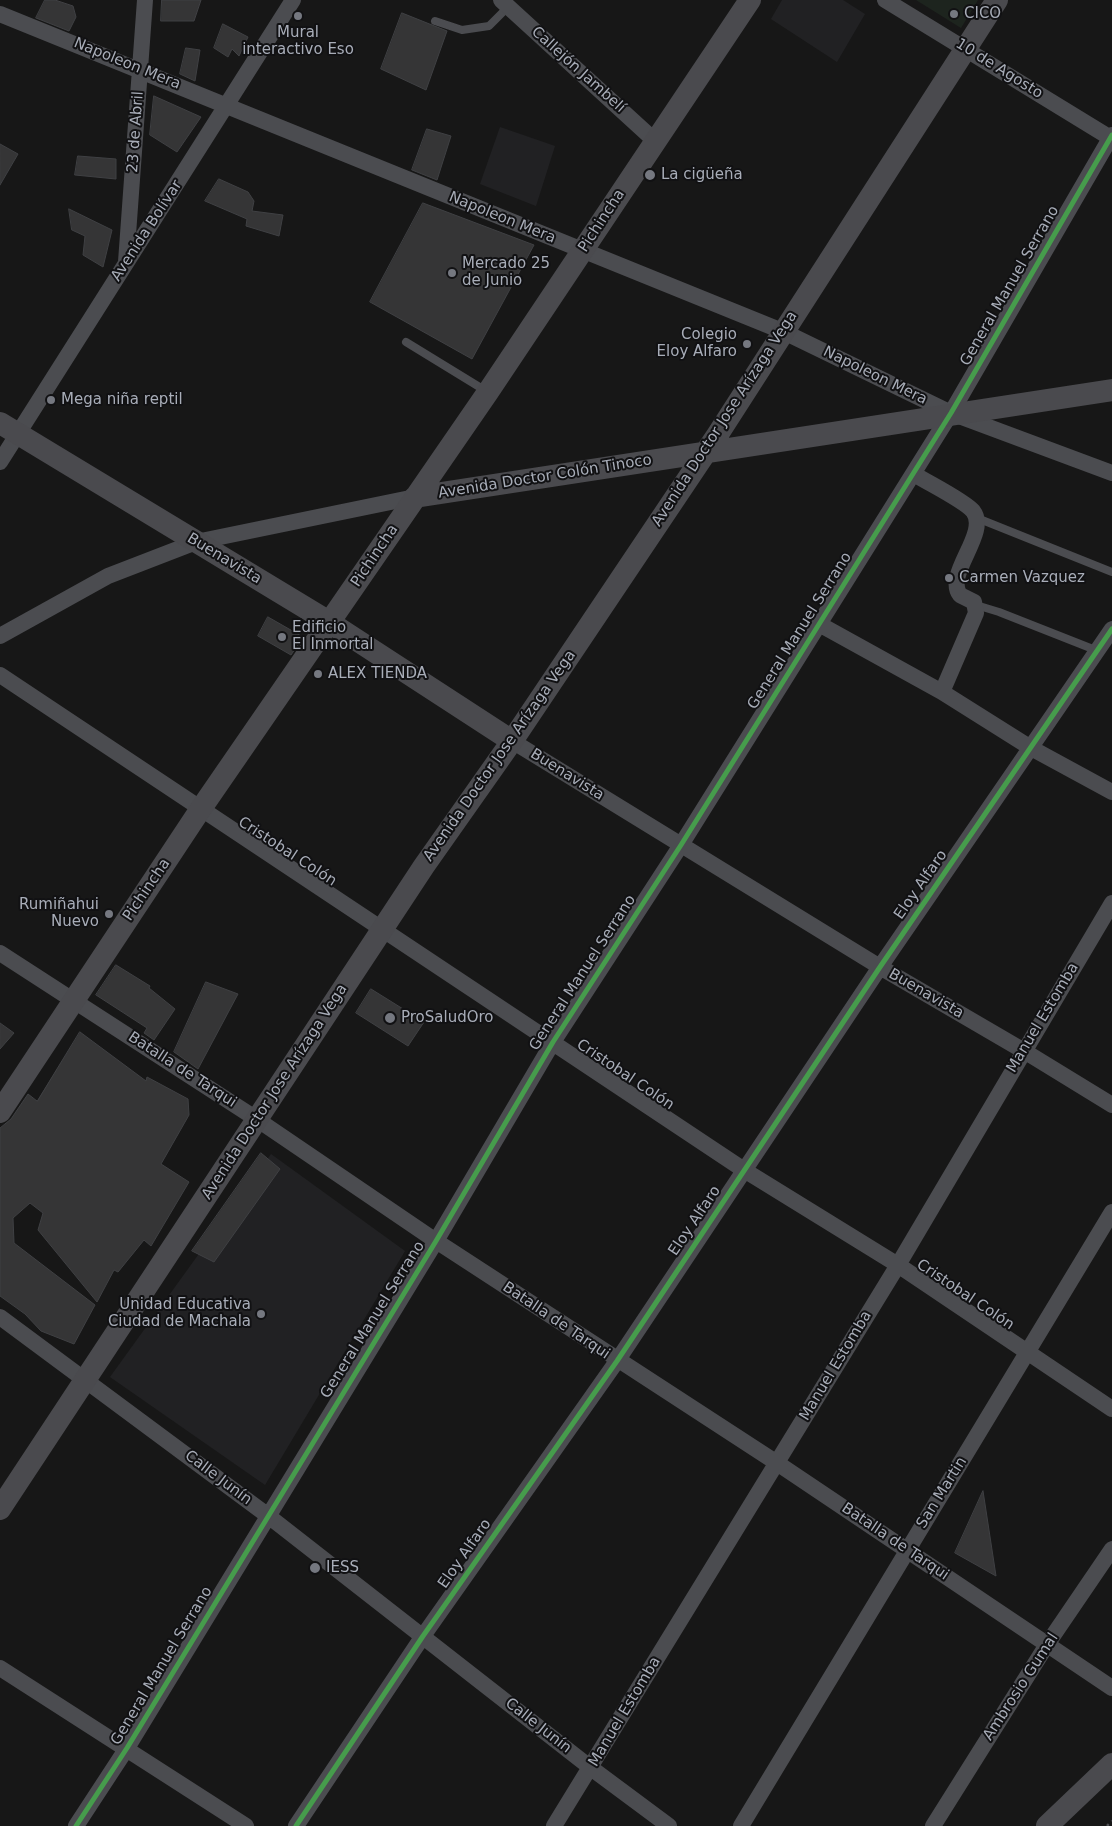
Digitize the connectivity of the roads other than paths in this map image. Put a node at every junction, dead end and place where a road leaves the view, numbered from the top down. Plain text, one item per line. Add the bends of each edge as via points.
1 (145, 0) edge
2 (293, 0) edge
3 (750, 0) edge
4 (885, 0) edge
5 (997, 0) edge
6 (505, 3) edge
7 (0, 14) edge
8 (435, 22) dead end
9 (966, 49) junction
10 (141, 70) junction
11 (228, 106) junction
12 (1111, 137) edge
13 (654, 140) junction
14 (583, 251) junction
15 (126, 264) junction
16 (782, 331) junction
17 (406, 342) dead end
18 (1112, 390) edge
19 (488, 392) junction
20 (951, 413) junction
21 (9, 429) edge
22 (704, 454) junction
23 (0, 462) edge
24 (914, 474) junction
25 (1112, 474) edge
26 (415, 497) junction
27 (976, 518) junction
28 (196, 542) junction
29 (1112, 572) edge
30 (976, 605) junction
31 (329, 622) junction
32 (818, 624) junction
33 (1112, 628) edge
34 (0, 636) edge
35 (1098, 651) junction
36 (0, 676) edge
37 (942, 692) junction
38 (512, 741) junction
39 (1031, 748) junction
40 (1112, 792) edge
41 (200, 810) junction
42 (681, 845) junction
43 (1112, 903) edge
44 (383, 929) junction
45 (0, 953) edge
46 (880, 967) junction
47 (73, 1000) junction
48 (553, 1042) junction
49 (1024, 1051) junction
50 (1112, 1105) edge
51 (0, 1112) edge
52 (258, 1119) junction
53 (744, 1170) junction
54 (1112, 1212) edge
55 (436, 1241) junction
56 (898, 1265) junction
57 (0, 1317) edge
58 (1029, 1353) junction
59 (617, 1361) junction
60 (85, 1378) junction
61 (1112, 1410) edge
62 (776, 1464) junction
63 (0, 1509) edge
64 (268, 1515) junction
65 (1112, 1549) edge
66 (907, 1550) junction
67 (423, 1636) junction
68 (1048, 1644) junction
69 (0, 1668) edge
70 (1112, 1688) edge
71 (127, 1748) junction
72 (1112, 1764) edge
73 (591, 1768) junction
74 (76, 1826) edge
75 (246, 1826) edge
76 (296, 1826) edge
77 (554, 1826) edge
78 (669, 1826) edge
79 (741, 1826) edge
80 (932, 1826) edge
81 (1047, 1826) edge

1 - 10 street, 23 de Abril
2 - 11 street, Avenida Bolívar
3 - 13 main road, Pichincha
4 - 9 street, 10 de Agosto
5 - 9 main road, Avenida Doctor Jose Arízaga Vega
6 - 8 lane via 489,26 462,30
6 - 13 street, Callejón Jambelí
7 - 10 street, Napoleon Mera
9 - 12 street, 10 de Agosto
9 - 16 main road, Avenida Doctor Jose Arízaga Vega
10 - 11 street, Napoleon Mera
10 - 15 street, 23 de Abril
11 - 14 street, Napoleon Mera
11 - 15 street, Avenida Bolívar
12 - 20 street, General Manuel Serrano
13 - 14 main road, Pichincha
14 - 16 street, Napoleon Mera
14 - 19 main road, Pichincha
15 - 21 street, Avenida Bolívar
16 - 20 street, Napoleon Mera
16 - 22 main road, Avenida Doctor Jose Arízaga Vega
17 - 19 lane
18 - 20 main road, Avenida Doctor Colón Tinoco
19 - 26 main road, Pichincha
20 - 22 main road, Avenida Doctor Colón Tinoco
20 - 24 street, General Manuel Serrano
20 - 25 street, Napoleon Mera
21 - 23 street, Avenida Bolívar
21 - 28 main road, Buenavista
22 - 26 main road, Avenida Doctor Colón Tinoco
22 - 38 main road, Avenida Doctor Jose Arízaga Vega
24 - 27 street via 969,508
24 - 32 street, General Manuel Serrano
26 - 28 street, Avenida Doctor Colón Tinoco
26 - 31 main road, Pichincha
27 - 29 lane
27 - 30 street via 976,529 956,584 960,595
28 - 31 main road, Buenavista
28 - 34 street, Avenida Doctor Colón Tinoco via 108,576
30 - 35 lane
30 - 37 street via 976,614
31 - 38 main road, Buenavista
31 - 41 main road, Pichincha
32 - 37 street
32 - 42 street, General Manuel Serrano
33 - 35 street, Eloy Alfaro
35 - 39 street, Eloy Alfaro
36 - 41 street, Cristobal Colón
37 - 39 street
38 - 42 street, Buenavista
38 - 44 main road, Avenida Doctor Jose Arízaga Vega
39 - 40 street
39 - 46 street, Eloy Alfaro
41 - 44 street, Cristobal Colón
41 - 47 main road, Pichincha
42 - 46 street, Buenavista
42 - 48 street, General Manuel Serrano
43 - 49 street, Manuel Estomba
44 - 48 street, Cristobal Colón
44 - 52 main road, Avenida Doctor Jose Arízaga Vega
45 - 47 street, Batalla de Tarqui
46 - 49 street, Buenavista
46 - 53 street, Eloy Alfaro
47 - 51 main road, Pichincha
47 - 52 street, Batalla de Tarqui
48 - 53 street, Cristobal Colón
48 - 55 street, General Manuel Serrano
49 - 50 street, Buenavista
49 - 56 street, Manuel Estomba
52 - 55 street, Batalla de Tarqui
52 - 60 main road, Avenida Doctor Jose Arízaga Vega
53 - 56 street, Cristobal Colón
53 - 59 street, Eloy Alfaro
54 - 58 street, San Martin
55 - 59 street, Batalla de Tarqui
55 - 64 street, General Manuel Serrano
56 - 58 street, Cristobal Colón
56 - 62 street, Manuel Estomba
57 - 60 street, Calle Junín
58 - 61 street, Cristobal Colón
58 - 66 street, San Martin
59 - 62 street, Batalla de Tarqui
59 - 67 street, Eloy Alfaro
60 - 63 main road, Avenida Doctor Jose Arízaga Vega
60 - 64 street, Calle Junín
62 - 66 street, Batalla de Tarqui
62 - 73 street, Manuel Estomba
64 - 67 street, Calle Junín
64 - 71 street, General Manuel Serrano
65 - 68 street, Ambrosio Gumal
66 - 68 street, Batalla de Tarqui
66 - 79 street, San Martin
67 - 73 street, Calle Junín
67 - 76 street, Eloy Alfaro
68 - 70 street, Batalla de Tarqui
68 - 80 street, Ambrosio Gumal
69 - 71 street
71 - 74 street, General Manuel Serrano
71 - 75 street
72 - 81 main road
73 - 77 street, Manuel Estomba
73 - 78 street, Calle Junín

